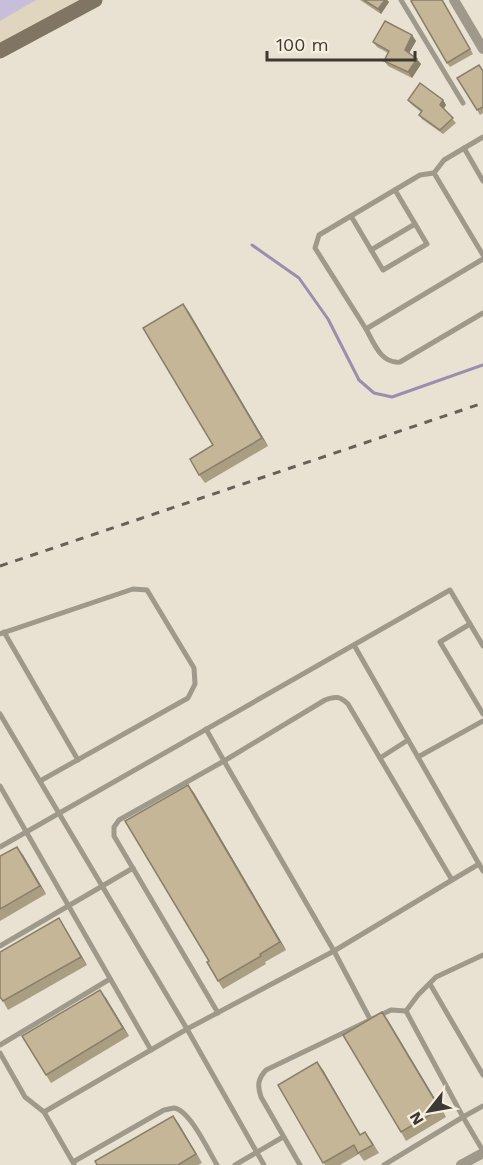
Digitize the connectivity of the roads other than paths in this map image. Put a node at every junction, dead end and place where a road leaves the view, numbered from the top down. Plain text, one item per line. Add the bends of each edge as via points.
1 (95, 0) edge
2 (401, 0) edge
3 (454, 0) edge
4 (483, 49) edge
5 (0, 51) edge
6 (463, 103) dead end
7 (483, 137) edge
8 (464, 148) junction
9 (434, 173) junction
10 (483, 181) edge
11 (395, 190) junction
12 (351, 216) junction
13 (415, 224) junction
14 (371, 250) junction
15 (483, 257) edge
16 (483, 313) edge
17 (366, 328) junction
18 (470, 624) junction
19 (2, 633) edge
20 (354, 645) junction
21 (483, 646) edge
22 (0, 714) edge
23 (483, 714) edge
24 (483, 721) edge
25 (206, 729) junction
26 (408, 740) junction
27 (418, 757) junction
28 (380, 758) junction
29 (78, 760) junction
30 (224, 761) junction
31 (40, 781) junction
32 (0, 786) edge
33 (59, 813) junction
34 (27, 832) junction
35 (0, 847) edge
36 (479, 864) junction
37 (133, 868) junction
38 (483, 871) edge
39 (452, 879) junction
40 (102, 886) junction
41 (68, 906) junction
42 (0, 946) edge
43 (334, 951) junction
44 (483, 955) edge
45 (110, 979) junction
46 (430, 984) junction
47 (406, 1011) junction
48 (218, 1013) junction
49 (370, 1019) junction
50 (188, 1029) junction
51 (0, 1045) edge
52 (151, 1050) junction
53 (0, 1053) edge
54 (483, 1075) edge
55 (483, 1106) edge
56 (44, 1112) junction
57 (463, 1117) junction
58 (283, 1137) junction
59 (256, 1152) junction
60 (483, 1152) edge
61 (74, 1164) edge
62 (217, 1165) edge
63 (235, 1165) edge
64 (264, 1165) edge
65 (300, 1165) edge
66 (384, 1165) edge
67 (461, 1165) edge

1 - 5 street
2 - 6 lane
3 - 4 street
7 - 8 lane
8 - 9 lane via 444,160
8 - 10 lane
9 - 11 lane via 420,175
9 - 15 lane
11 - 12 lane
11 - 13 lane
12 - 14 lane
12 - 17 lane via 319,235 315,248
13 - 14 lane
13 - 14 lane via 427,244 383,270
15 - 17 lane
16 - 17 lane via 400,362 384,358
18 - 20 lane via 450,590
18 - 21 lane
18 - 23 lane via 440,642
19 - 29 lane
19 - 29 lane via 133,589 147,590 195,668 195,684 188,698
20 - 25 lane
20 - 26 lane
22 - 31 lane
24 - 27 lane
25 - 30 lane
25 - 33 lane
26 - 27 lane
26 - 28 lane
27 - 36 lane
28 - 30 lane via 348,704 342,697 334,697
28 - 39 lane
29 - 31 lane
30 - 37 lane via 119,819 114,836
30 - 43 lane
31 - 33 lane
32 - 34 lane
33 - 34 lane
33 - 40 lane
34 - 35 lane
34 - 41 lane
36 - 38 lane
36 - 39 lane
37 - 40 lane
37 - 48 lane
39 - 43 lane
40 - 41 lane
40 - 50 lane
41 - 42 lane
41 - 45 lane
43 - 48 lane
43 - 49 lane
44 - 46 lane via 436,977
45 - 51 lane
45 - 52 lane
46 - 47 lane
46 - 54 lane
47 - 49 lane via 391,1010
47 - 57 lane
48 - 50 lane
49 - 58 lane via 266,1070 260,1077 257,1086 261,1097
50 - 52 lane
50 - 59 lane
52 - 56 lane
53 - 56 lane via 25,1097
55 - 57 lane
56 - 61 lane
57 - 60 lane
57 - 66 lane
58 - 59 lane
58 - 65 lane
59 - 63 lane
59 - 64 lane
60 - 67 street
61 - 62 lane via 173,1108 190,1120

